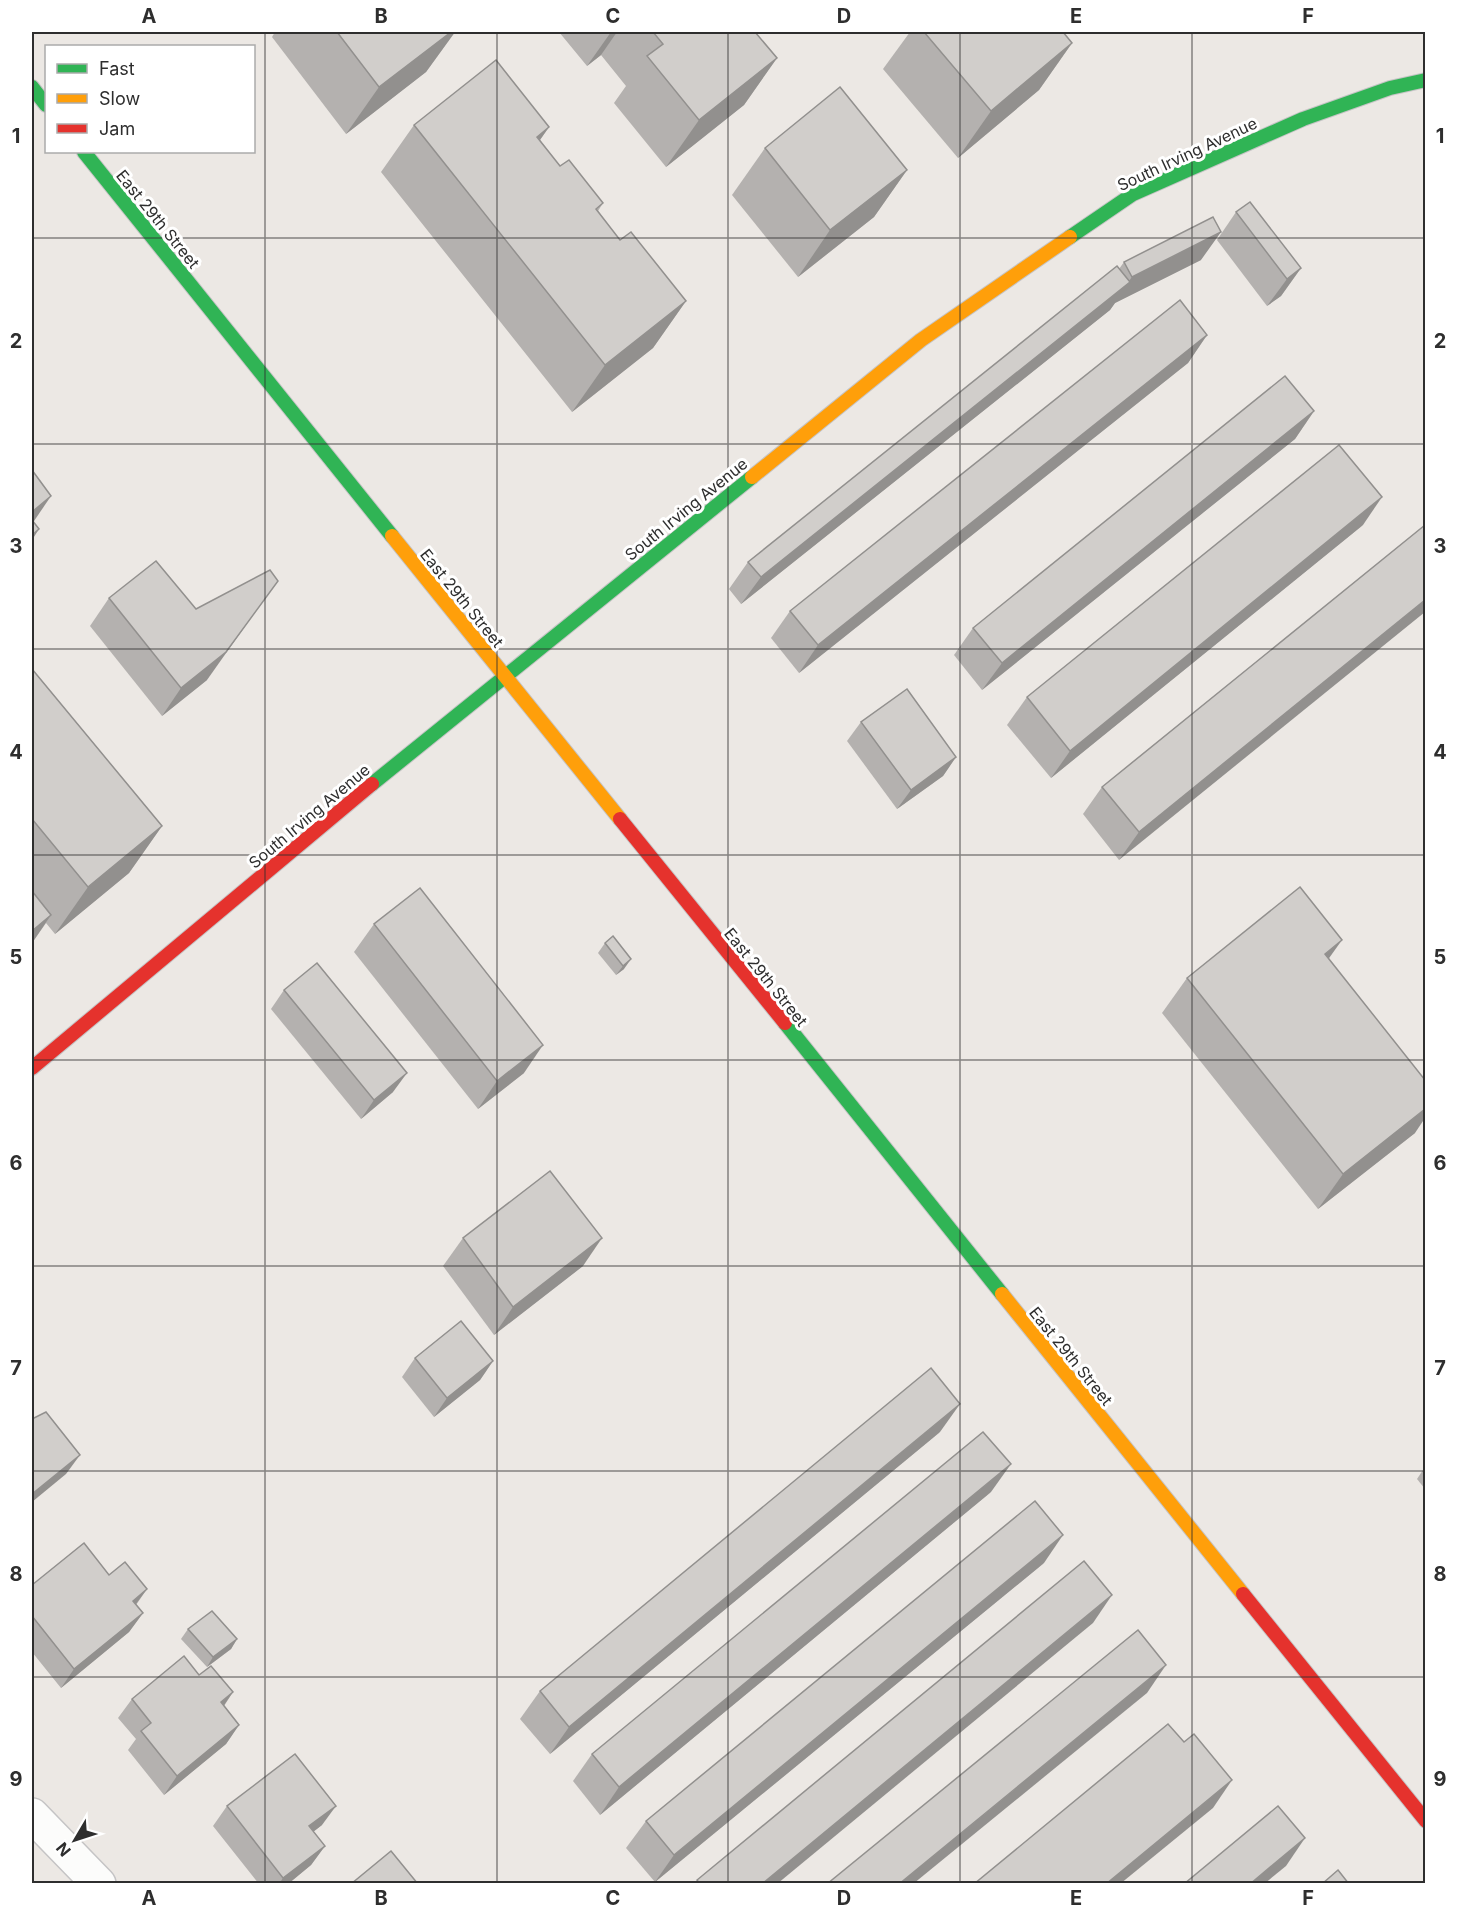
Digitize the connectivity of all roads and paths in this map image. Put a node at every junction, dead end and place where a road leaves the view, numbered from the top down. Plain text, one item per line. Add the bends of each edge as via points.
1 (1425, 80) edge
2 (32, 87) edge
3 (45, 104) edge
4 (85, 153) edge
5 (504, 677) junction
6 (32, 1068) edge
7 (32, 1815) edge
8 (1425, 1821) edge
9 (99, 1884) edge

1 - 5 street, South Irving Avenue via 1303,118 1133,194 921,340
2 - 3 street
4 - 5 street, East 29th Street
5 - 6 street, South Irving Avenue
5 - 8 street, East 29th Street
7 - 9 street

